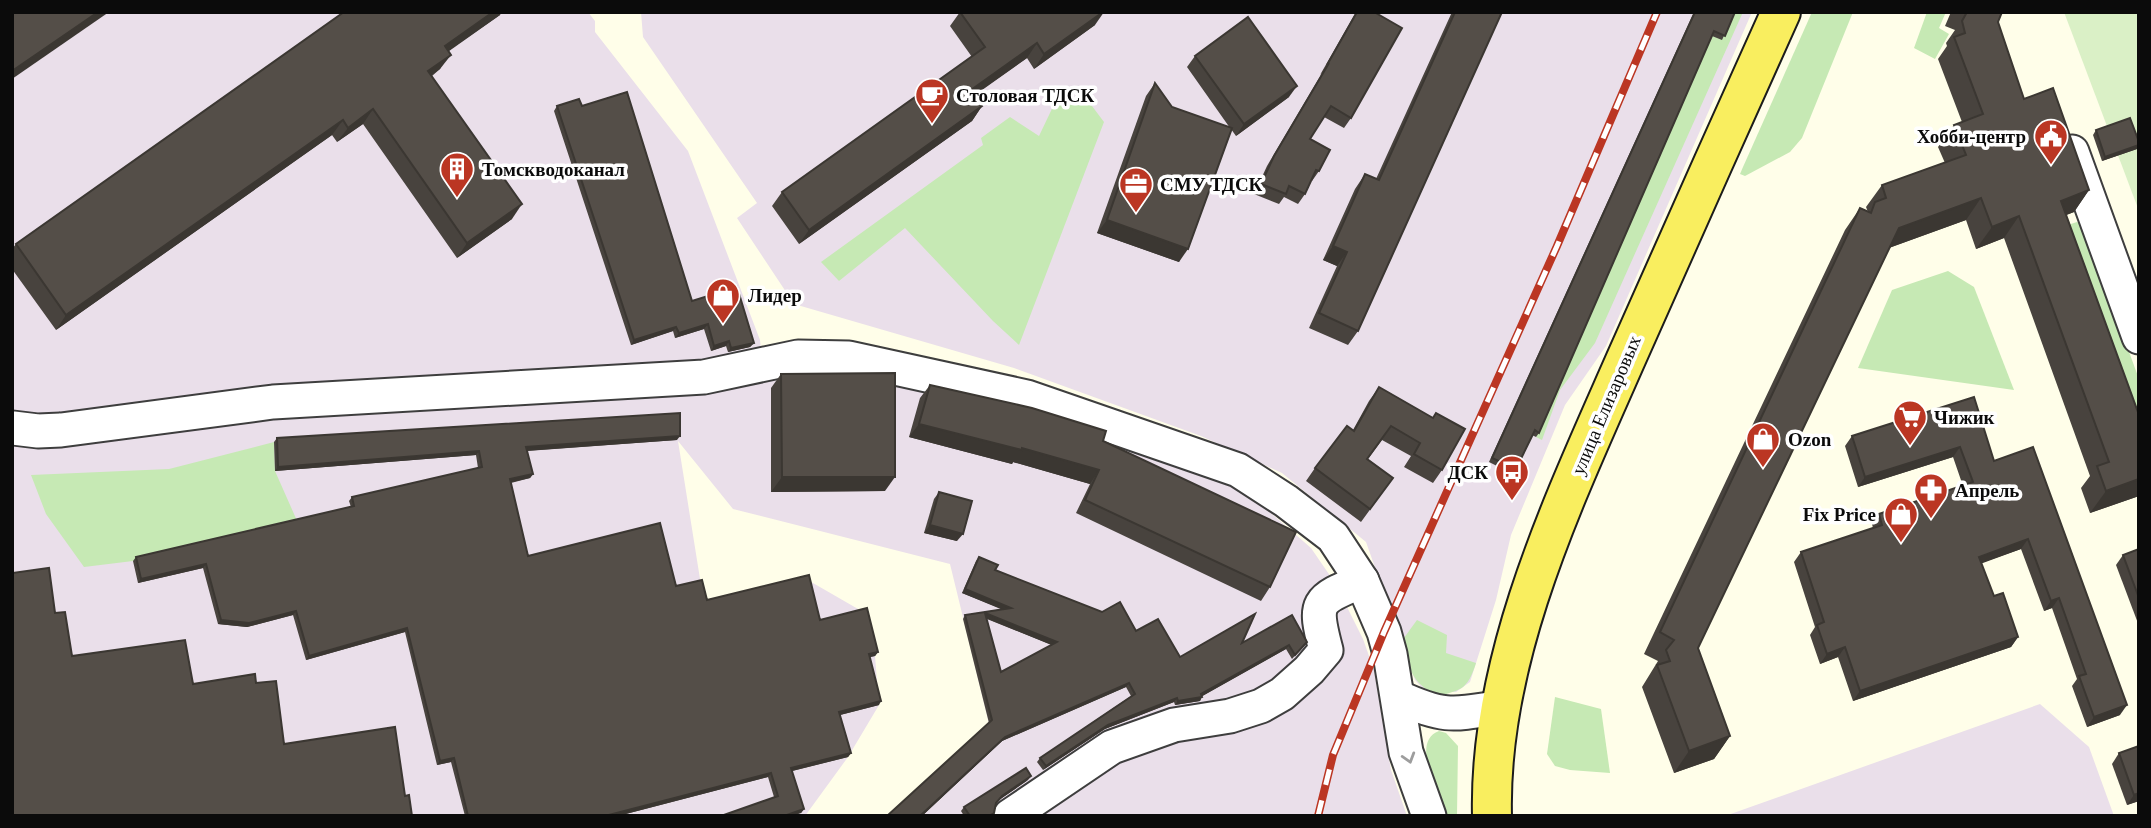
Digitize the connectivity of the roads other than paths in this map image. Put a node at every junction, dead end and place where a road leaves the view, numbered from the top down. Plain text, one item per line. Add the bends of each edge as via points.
1 (1781, 12) edge
2 (2061, 121) edge
3 (2139, 337) edge
4 (13, 428) edge
5 (1362, 580) junction
6 (1398, 697) junction
7 (1501, 707) junction
8 (1010, 816) edge
9 (1429, 816) edge
10 (1492, 816) edge

1 - 7 main road, улица Елизаровых via 1563,506 1508,665
2 - 3 street
4 - 5 street via 61,430 272,402 704,377 797,357 849,358 1027,397 1238,470 1333,537
5 - 6 street via 1384,632
5 - 8 street via 1327,596 1317,619 1326,650 1282,694 1230,716 1174,725 1112,747
6 - 7 street via 1442,714
6 -> 9 street via 1406,752
7 - 10 main road, улица Елизаровых via 1494,748

